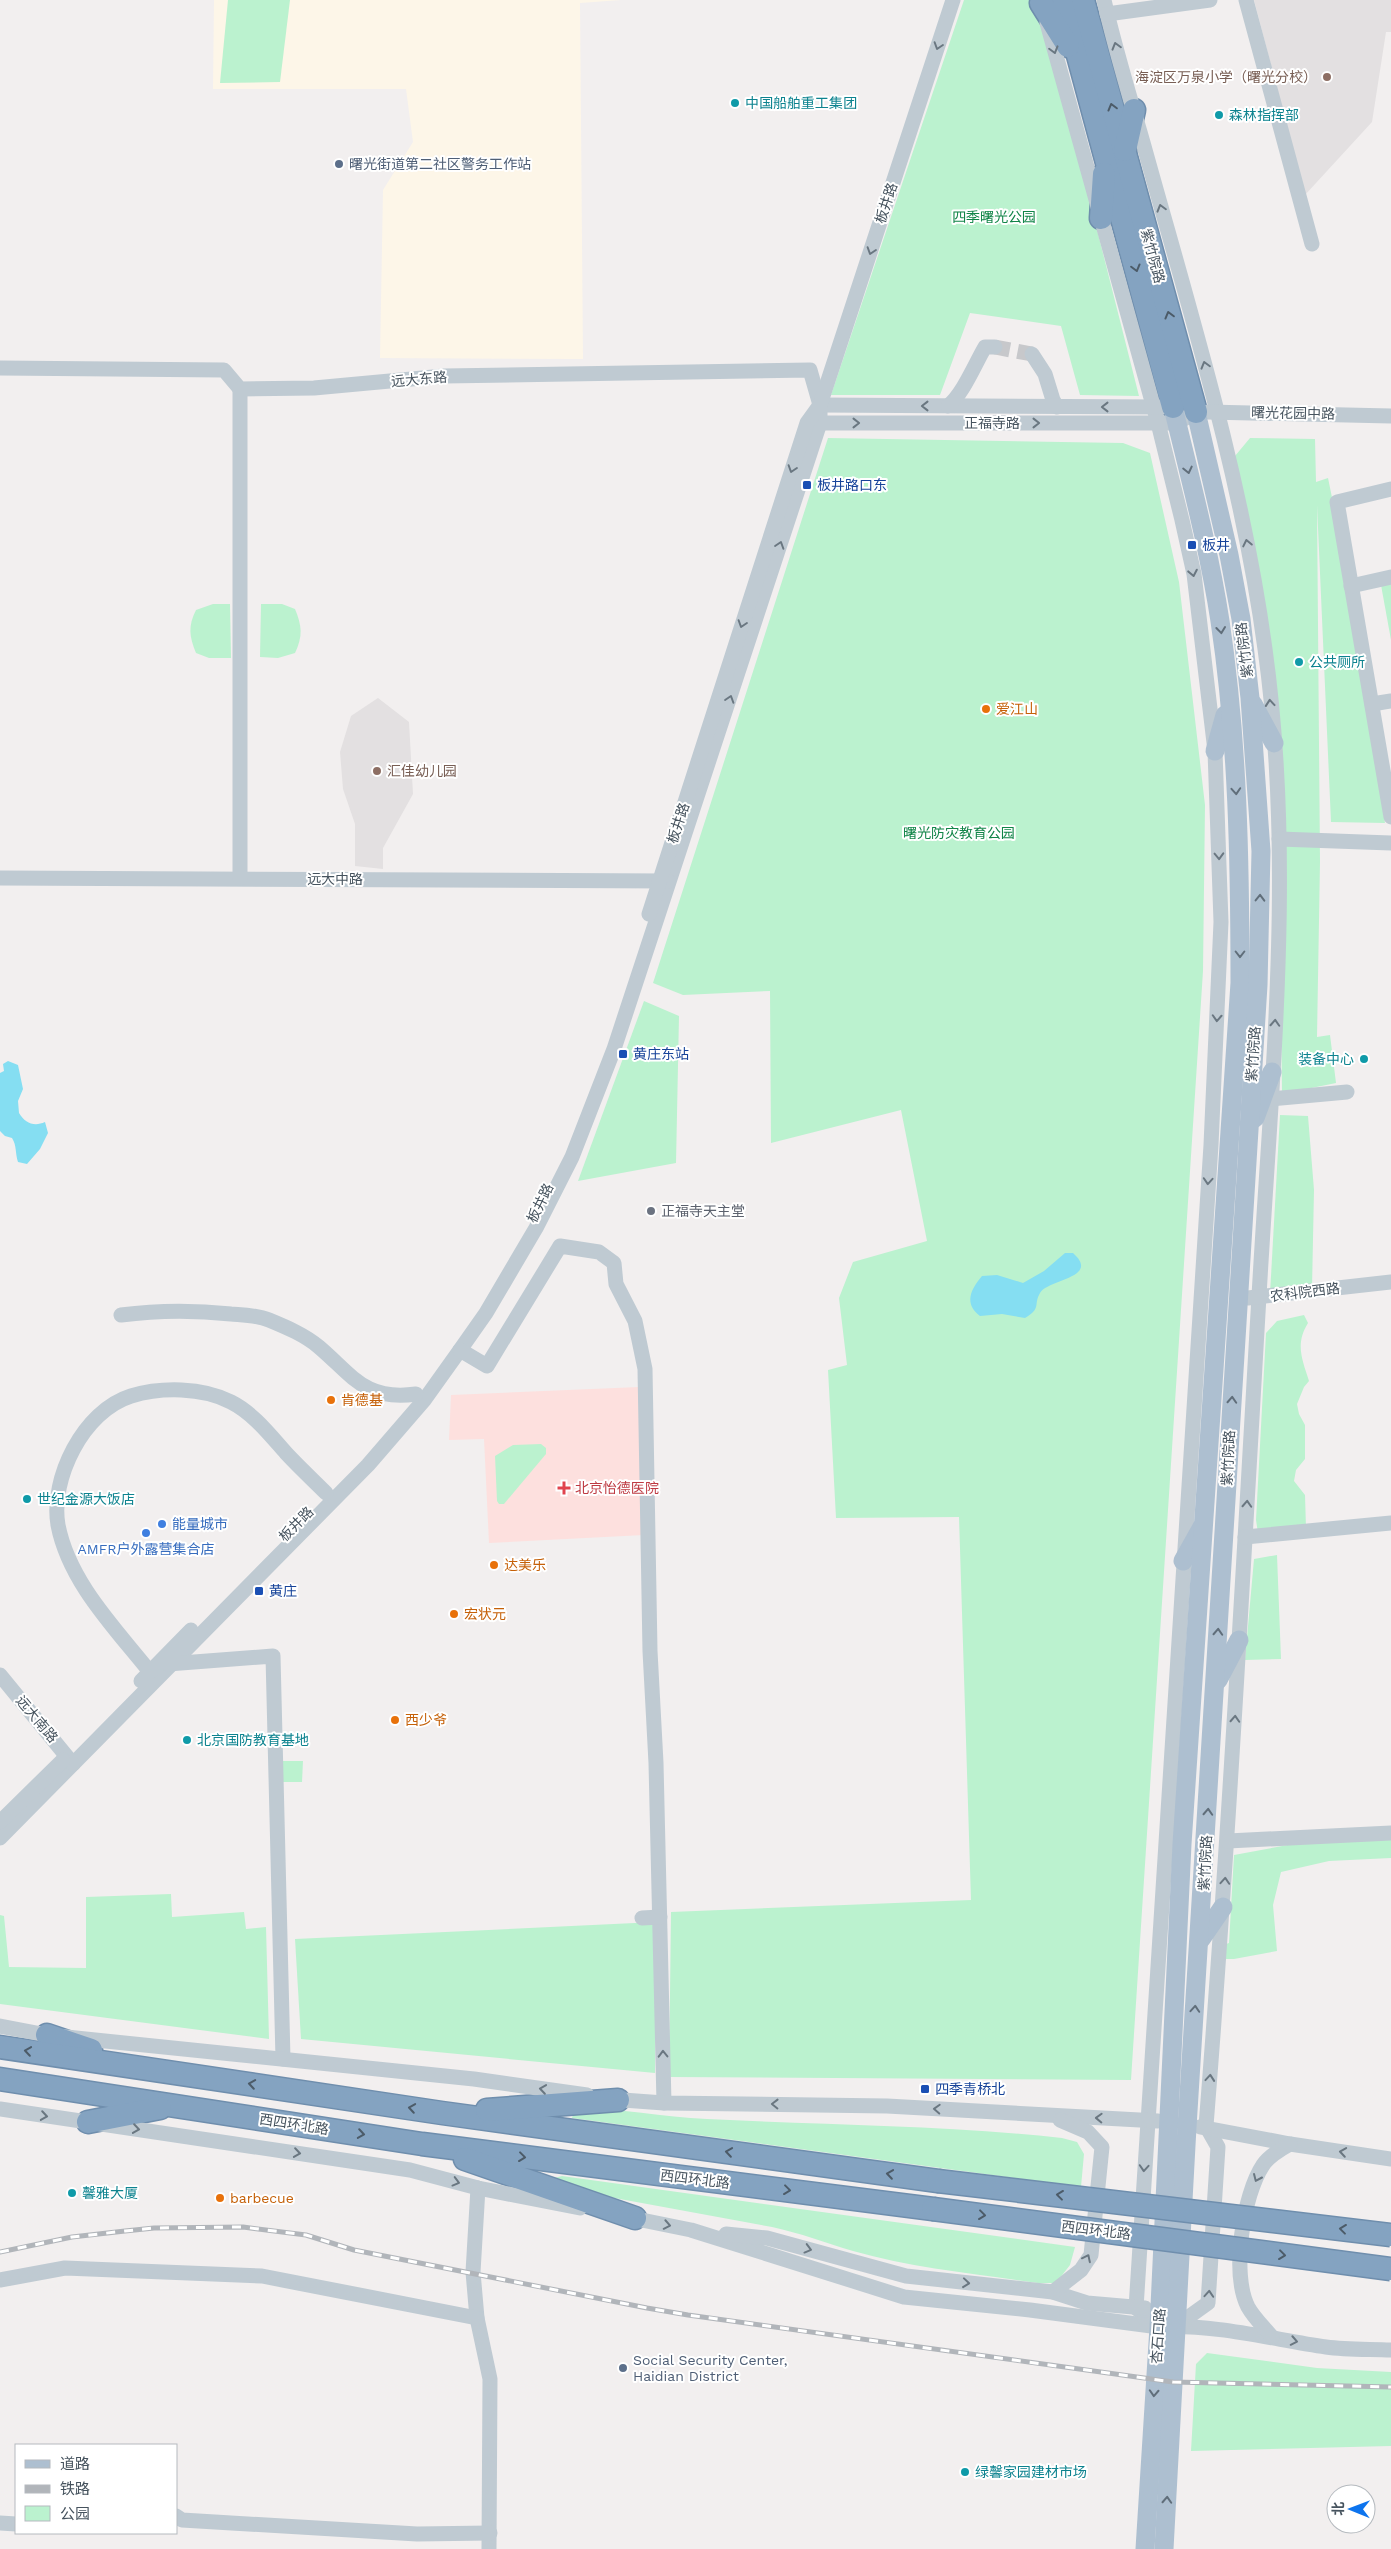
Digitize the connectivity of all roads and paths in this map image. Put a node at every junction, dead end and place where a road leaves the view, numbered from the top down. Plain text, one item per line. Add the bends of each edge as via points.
1 (953, 0) edge
2 (1063, 0) edge
3 (1083, 0) edge
4 (1210, 0) edge
5 (1246, 0) edge
6 (1041, 1) edge
7 (1105, 7) edge
8 (1080, 64) junction
9 (1134, 110) junction
10 (1115, 154) junction
11 (1101, 218) junction
12 (1312, 244) dead end
13 (995, 347) dead end
14 (1032, 354) tunnel mouth
15 (0, 368) edge
16 (240, 389) junction
17 (820, 405) junction
18 (948, 406) junction
19 (1057, 406) junction
20 (1218, 412) junction
21 (1172, 415) junction
22 (1391, 416) edge
23 (813, 423) junction
24 (1391, 489) edge
25 (1391, 577) edge
26 (1351, 586) junction
27 (1250, 698) junction
28 (1391, 701) edge
29 (1229, 702) junction
30 (1372, 704) junction
31 (1274, 743) junction
32 (1215, 750) junction
33 (1391, 817) edge
34 (1279, 839) junction
35 (1391, 843) edge
36 (0, 878) edge
37 (240, 878) junction
38 (665, 881) junction
39 (1272, 1072) junction
40 (1347, 1092) dead end
41 (1270, 1099) junction
42 (1248, 1138) junction
43 (1391, 1282) edge
44 (1210, 1297) junction
45 (1238, 1298) junction
46 (1259, 1298) junction
47 (121, 1314) dead end
48 (460, 1350) junction
49 (416, 1394) junction
50 (326, 1493) junction
51 (1391, 1522) edge
52 (1204, 1524) junction
53 (1245, 1537) junction
54 (1183, 1561) junction
55 (1239, 1640) junction
56 (160, 1666) junction
57 (0, 1675) edge
58 (1215, 1685) junction
59 (70, 1760) junction
60 (0, 1822) edge
61 (1391, 1833) edge
62 (0, 1838) edge
63 (1228, 1841) junction
64 (1224, 1907) junction
65 (660, 1917) junction
66 (642, 1918) dead end
67 (1200, 1940) junction
68 (0, 2026) edge
69 (47, 2035) junction
70 (0, 2047) edge
71 (283, 2059) junction
72 (144, 2068) junction
73 (0, 2079) edge
74 (618, 2100) junction
75 (664, 2103) junction
76 (176, 2105) junction
77 (0, 2109) edge
78 (442, 2113) junction
79 (1052, 2116) junction
80 (1148, 2120) junction
81 (88, 2122) junction
82 (1168, 2122) junction
83 (1206, 2126) junction
84 (1187, 2127) junction
85 (422, 2144) junction
86 (1290, 2144) junction
87 (1391, 2159) edge
88 (478, 2188) junction
89 (635, 2218) junction
90 (691, 2230) junction
91 (1391, 2234) edge
92 (1391, 2269) edge
93 (0, 2280) edge
94 (1053, 2292) junction
95 (1087, 2303) junction
96 (1136, 2308) junction
97 (1160, 2308) junction
98 (1030, 2310) junction
99 (477, 2318) junction
100 (1168, 2327) junction
101 (1272, 2337) junction
102 (1391, 2350) edge
103 (178, 2517) edge
104 (0, 2523) edge
105 (15, 2524) edge
106 (490, 2533) junction
107 (490, 2549) edge
108 (1145, 2549) edge
109 (1164, 2549) edge

1 -> 17 street, 板井路
2 - 8 highway, 紫竹院路
10 -> 3 highway, 紫竹院路
4 - 7 street
5 - 12 street
6 - 8 highway
6 -> 11 street, 紫竹院路
9 -> 7 street, 紫竹院路
8 - 10 highway, 紫竹院路
9 - 10 highway
20 -> 9 street, 紫竹院路
10 - 11 highway
10 - 21 highway, 紫竹院路
11 - 21 street, 紫竹院路
13 - 18 street via 985,347 958,398
14 - 19 street via 1046,374
15 - 16 street via 224,370
16 - 17 street, 远大东路 via 314,388 444,376 810,370
16 - 37 street
18 -> 17 street, 正福寺路
17 - 23 street, 板井路
18 - 19 street, 正福寺路
21 -> 19 street, 正福寺路
20 - 21 street, 曙光花园中路
20 - 22 street, 曙光花园中路
31 -> 20 street, 紫竹院路 via 1266,652 1252,568
23 -> 21 street, 正福寺路
21 - 27 main road, 紫竹院路 via 1231,564
21 -> 29 main road, 紫竹院路 via 1205,542 1220,621
21 -> 32 street, 紫竹院路
23 - 38 street, 板井路
24 - 26 street via 1337,502
25 - 26 street
26 - 30 street
27 - 31 main road
42 -> 27 main road, 紫竹院路 via 1258,985 1261,851
28 - 30 street
29 - 32 main road
29 -> 44 main road, 紫竹院路 via 1240,852 1240,983
30 - 33 street
31 - 34 street, 紫竹院路
32 -> 44 street, 紫竹院路 via 1221,922
34 - 35 street
39 -> 34 street, 紫竹院路 via 1279,947
36 - 37 street, 远大中路
37 - 38 street, 远大中路
38 - 48 street via 614,1049 572,1157 536,1228 486,1313
38 - 49 street, 板井路 via 598,1072 564,1154 529,1225 479,1309
39 - 41 street, 紫竹院路
39 - 42 main road
40 - 41 street
41 - 46 street, 紫竹院路
42 - 45 main road, 紫竹院路
43 - 46 street, 农科院西路
44 - 45 street, 农科院西路
44 - 52 main road, 紫竹院路
44 - 54 street, 紫竹院路
45 - 46 street, 农科院西路
58 -> 45 main road, 紫竹院路
53 -> 46 street, 紫竹院路
47 - 49 street via 162,1310 266,1319 297,1332 318,1346 356,1383 382,1394
48 - 56 street via 425,1399 368,1465
48 - 65 street via 487,1366 560,1246 599,1252 614,1264 616,1284 635,1321 645,1369 650,1651
49 - 50 street, 板井路
50 - 56 street, 板井路
50 - 56 street via 248,1413 231,1401 207,1394 175,1390 129,1396 110,1407 90,1426 64,1467 58,1490 59,1528 68,1556 89,1594
51 - 53 street
52 - 54 main road
52 - 82 main road, 紫竹院路 via 1182,1844
53 - 55 street, 紫竹院路
54 - 80 street, 紫竹院路
55 - 58 main road
63 -> 55 street, 紫竹院路
56 - 59 street
56 - 59 street, 板井路
56 - 71 street via 273,1656
57 - 59 street, 远大南路
67 -> 58 main road, 紫竹院路
59 - 60 street, 板井路
59 - 62 street
61 - 63 street
64 -> 63 street, 紫竹院路
64 - 67 main road
83 -> 64 street, 紫竹院路
65 - 66 street
75 -> 65 street
84 -> 67 main road, 紫竹院路
68 - 69 street
69 - 71 street
69 - 72 highway
72 -> 70 highway
74 -> 71 street via 474,2079
78 -> 72 highway
73 - 76 highway, 西四环北路
74 - 75 street
74 - 78 highway
79 -> 75 street via 887,2106
76 - 81 highway
76 -> 85 highway, 西四环北路
77 -> 81 street, 西四环北路
91 -> 78 highway, bridge via 938,2181
80 -> 79 street
94 -> 79 street via 1081,2270 1091,2255 1102,2147 1088,2132
80 - 82 street
80 -> 96 street, 紫竹院路
81 -> 88 street, 西四环北路 via 410,2170
82 - 84 street
82 - 97 main road, 杏石口路
83 - 84 street
83 - 86 street
100 -> 83 street via 1208,2303 1218,2146
84 - 100 main road, 杏石口路
85 - 89 highway
85 -> 92 highway, 西四环北路, bridge
87 -> 86 street
86 -> 101 street via 1279,2149 1263,2164 1251,2191 1242,2233 1240,2274 1243,2291 1248,2306
88 - 89 street, 西四环北路
88 - 99 street via 473,2272
89 -> 90 street, 西四环北路
90 -> 94 street, 西四环北路 via 767,2238 906,2276
90 - 98 street, 西四环北路 via 904,2297
93 - 99 street via 65,2268 262,2276
94 - 95 street, 西四环北路
95 - 96 street, 西四环北路
95 - 98 street
96 - 97 street, 西四环北路
96 - 100 street
97 - 100 main road, 杏石口路
98 - 100 street, 西四环北路
99 - 106 street via 490,2380
100 - 101 street, 西四环北路
100 -> 108 main road, 杏石口路
109 -> 100 main road, 杏石口路
101 -> 102 street, 西四环北路 via 1328,2347
103 - 106 street via 417,2534
104 - 105 street
106 - 107 street

